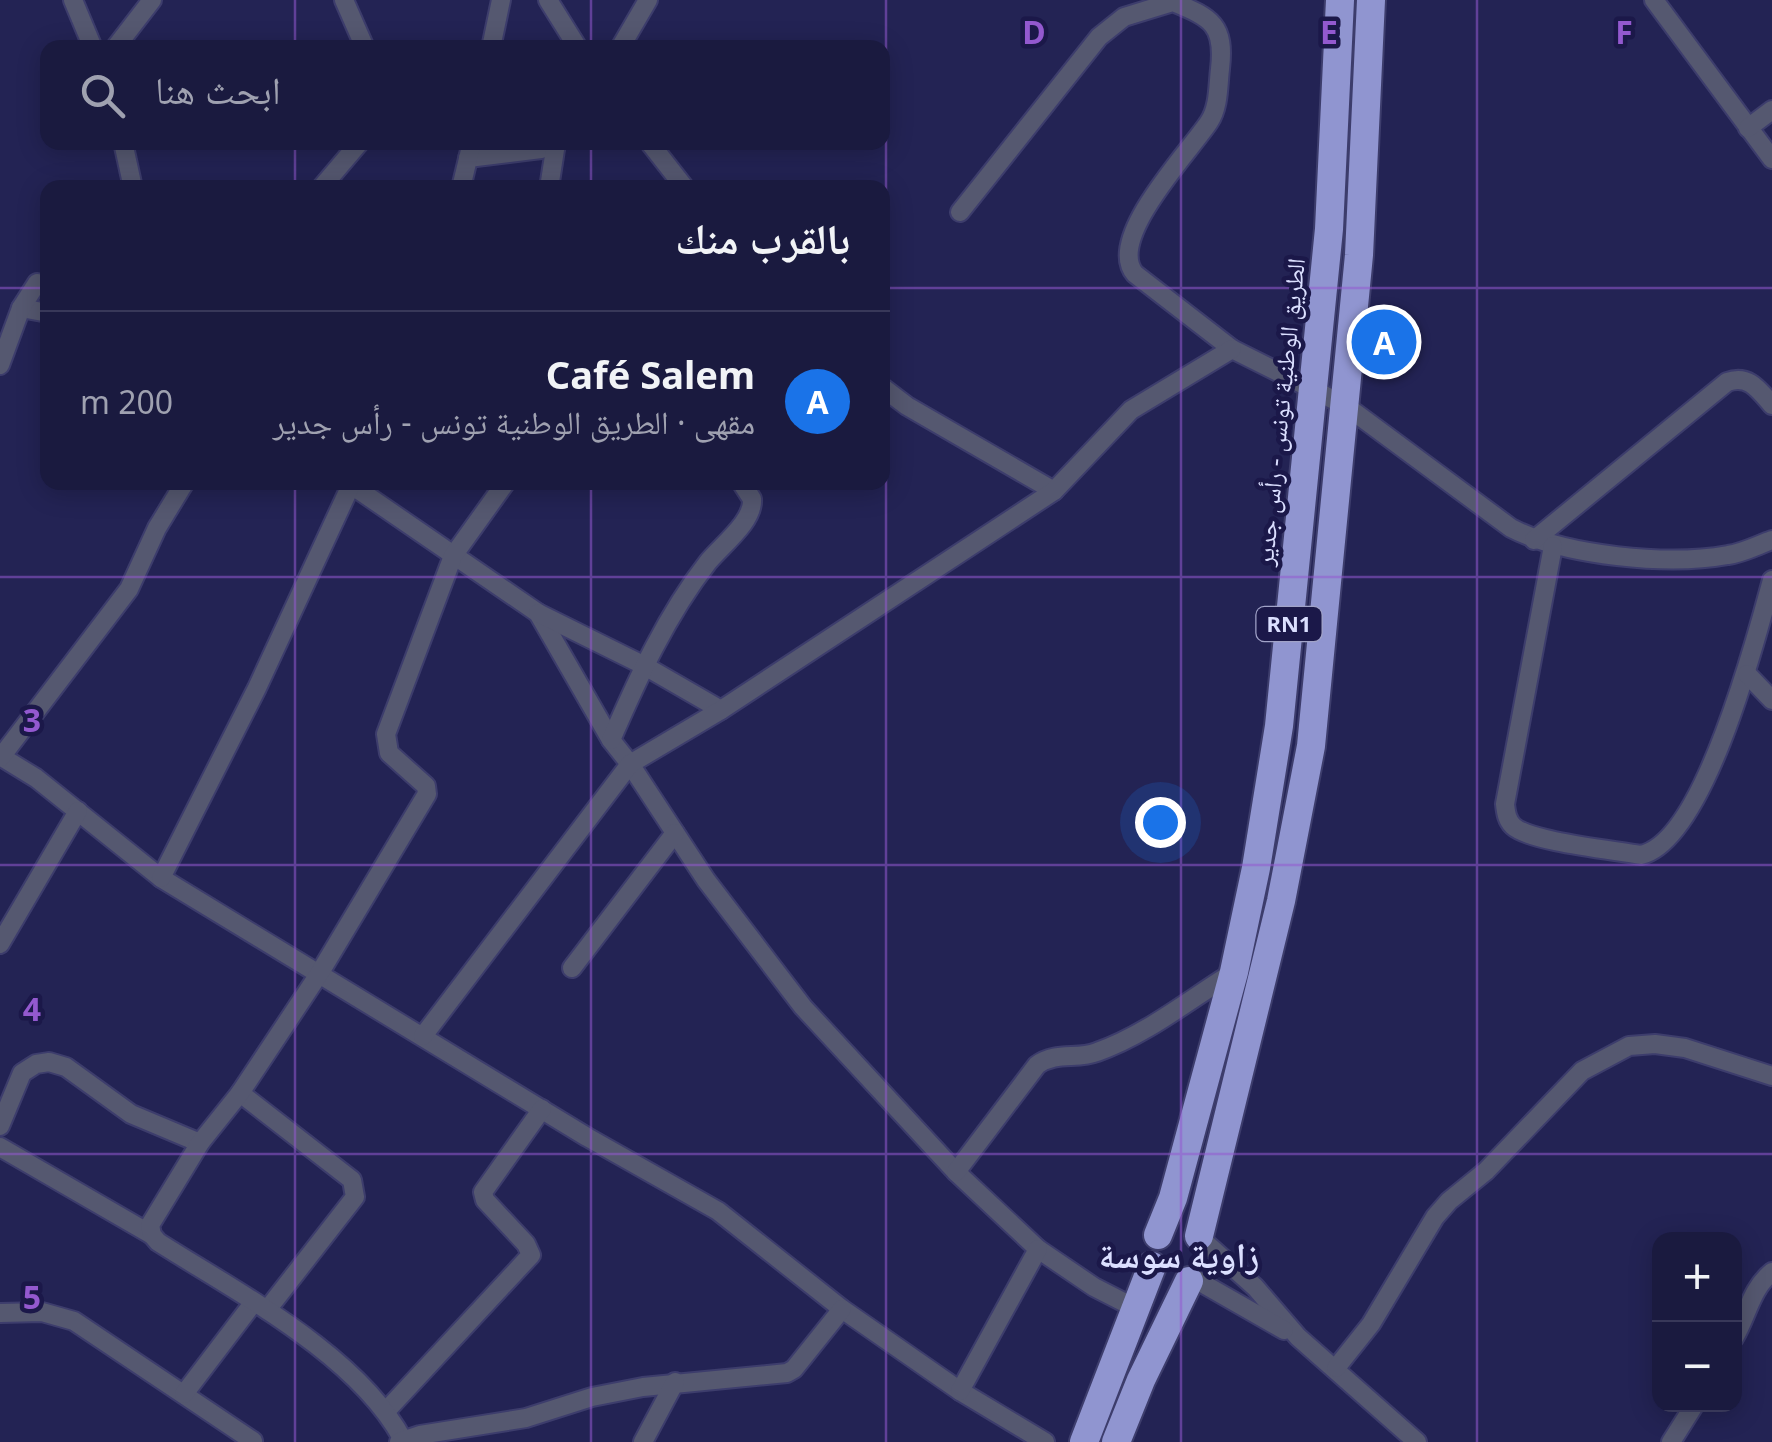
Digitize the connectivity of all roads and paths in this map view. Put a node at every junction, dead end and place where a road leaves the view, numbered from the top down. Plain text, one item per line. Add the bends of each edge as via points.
1 (74, 0) edge
2 (152, 0) edge
3 (344, 0) edge
4 (501, 0) edge
5 (548, 0) edge
6 (648, 0) edge
7 (1340, 0) edge
8 (1371, 0) edge
9 (1654, 0) edge
10 (1171, 1) edge
11 (90, 40) edge
12 (122, 40) edge
13 (362, 40) edge
14 (493, 40) edge
15 (573, 40) edge
16 (625, 40) edge
17 (1772, 110) edge
18 (1748, 128) junction
19 (125, 150) edge
20 (353, 150) edge
21 (470, 150) edge
22 (531, 150) edge
23 (556, 150) edge
24 (655, 150) edge
25 (1772, 160) edge
26 (131, 180) edge
27 (328, 180) edge
28 (463, 180) edge
29 (550, 180) edge
30 (680, 180) edge
31 (960, 212) dead end
32 (36, 283) dead end
33 (21, 308) junction
34 (40, 312) edge
35 (1232, 349) junction
36 (0, 365) edge
37 (1315, 392) junction
38 (890, 394) edge
39 (1346, 406) junction
40 (1772, 406) edge
41 (180, 490) edge
42 (346, 490) edge
43 (358, 490) edge
44 (500, 490) edge
45 (746, 490) edge
46 (1054, 492) junction
47 (1534, 540) junction
48 (1772, 540) edge
49 (1553, 546) junction
50 (453, 556) junction
51 (1772, 580) edge
52 (538, 612) junction
53 (643, 666) junction
54 (1746, 674) junction
55 (1772, 700) edge
56 (721, 710) junction
57 (612, 740) junction
58 (1, 756) edge
59 (630, 764) junction
60 (78, 811) junction
61 (675, 832) junction
62 (161, 878) junction
63 (0, 944) edge
64 (572, 968) dead end
65 (1234, 972) junction
66 (319, 974) junction
67 (423, 1036) junction
68 (1772, 1076) edge
69 (240, 1093) junction
70 (542, 1109) junction
71 (0, 1126) edge
72 (200, 1143) junction
73 (0, 1147) edge
74 (956, 1172) junction
75 (1158, 1235) junction
76 (152, 1236) junction
77 (1199, 1237) junction
78 (1038, 1250) junction
79 (1152, 1266) junction
80 (1772, 1272) edge
81 (1191, 1279) junction
82 (261, 1306) junction
83 (842, 1309) junction
84 (1136, 1309) junction
85 (0, 1313) edge
86 (1742, 1324) edge
87 (1298, 1337) junction
88 (1336, 1368) junction
89 (674, 1382) junction
90 (960, 1391) junction
91 (184, 1394) junction
92 (387, 1410) junction
93 (1691, 1412) edge
94 (402, 1441) edge
95 (253, 1442) edge
96 (643, 1442) edge
97 (1045, 1442) edge
98 (1084, 1442) edge
99 (1116, 1442) edge
100 (1417, 1442) edge
101 (1671, 1442) edge

1 - 11 street
2 - 12 street
3 - 13 street
4 - 14 street
5 - 15 street
6 - 16 street
7 - 37 highway, الطريق الوطنية تونس - رأس جدير / RN1
8 - 39 highway, RN1
9 - 18 street
10 - 31 street via 1124,16 1099,37
10 - 35 street via 1209,20 1221,39 1215,110 1155,193 1128,261 1134,274
17 - 18 street
18 - 25 street
19 - 26 street
20 - 27 street
21 - 22 street
21 - 28 street
23 - 29 street
24 - 30 street
32 - 33 street
33 - 34 street
33 - 36 street
35 - 37 street
35 - 46 street via 1132,410
37 - 39 street
37 - 65 highway, الطريق الوطنية تونس - رأس جدير / RN1 via 1279,726
38 - 46 street
39 - 47 street
39 - 77 highway, RN1 via 1311,746 1281,902
40 - 47 street via 1751,382 1726,382
41 - 58 street via 129,590
42 - 62 street
43 - 50 street
44 - 50 street
45 - 53 street via 750,513 707,564
46 - 56 street
47 - 49 street
48 - 49 street via 1704,559
49 - 54 street via 1505,804 1518,830 1640,855 1654,852 1672,834 1711,766
50 - 52 street
50 - 66 street via 386,734 389,753 426,786 426,794
51 - 54 street
52 - 53 street
52 - 57 street
53 - 56 street
53 - 57 street
54 - 55 street
56 - 59 street
57 - 59 street
58 - 60 street
59 - 61 street
59 - 67 street
60 - 62 street
60 - 63 street
61 - 64 street
61 - 74 street via 803,1007
62 - 66 street
65 - 74 street via 1100,1052 1037,1065
65 - 75 highway, الطريق الوطنية تونس - رأس جدير / RN1
66 - 67 street
66 - 69 street
67 - 70 street
68 - 88 street via 1656,1044 1629,1046 1582,1071 1435,1217 1371,1324
69 - 72 street
69 - 82 street via 356,1189
70 - 83 street via 718,1211
70 - 92 street via 483,1192 531,1255
71 - 72 street via 22,1073 50,1062 130,1114
72 - 76 street via 153,1217
73 - 76 street
74 - 78 street
75 - 77 highway via 1183,1227
75 - 79 highway, RN1 via 1150,1250
76 - 82 street
77 - 81 highway, RN1 via 1206,1260
77 - 87 street
78 - 84 street
78 - 90 street
79 - 81 highway via 1163,1279
79 - 84 highway, RN1
80 - 86 street via 1754,1288
81 - 87 street
81 - 99 highway, RN1
82 - 91 street
82 - 92 street via 326,1353
83 - 89 street via 788,1373
83 - 90 street
84 - 98 highway, RN1
85 - 91 street via 42,1312 74,1321
87 - 88 street
88 - 100 street
89 - 94 street
89 - 96 street
90 - 97 street
91 - 95 street
92 - 94 street
93 - 101 street

